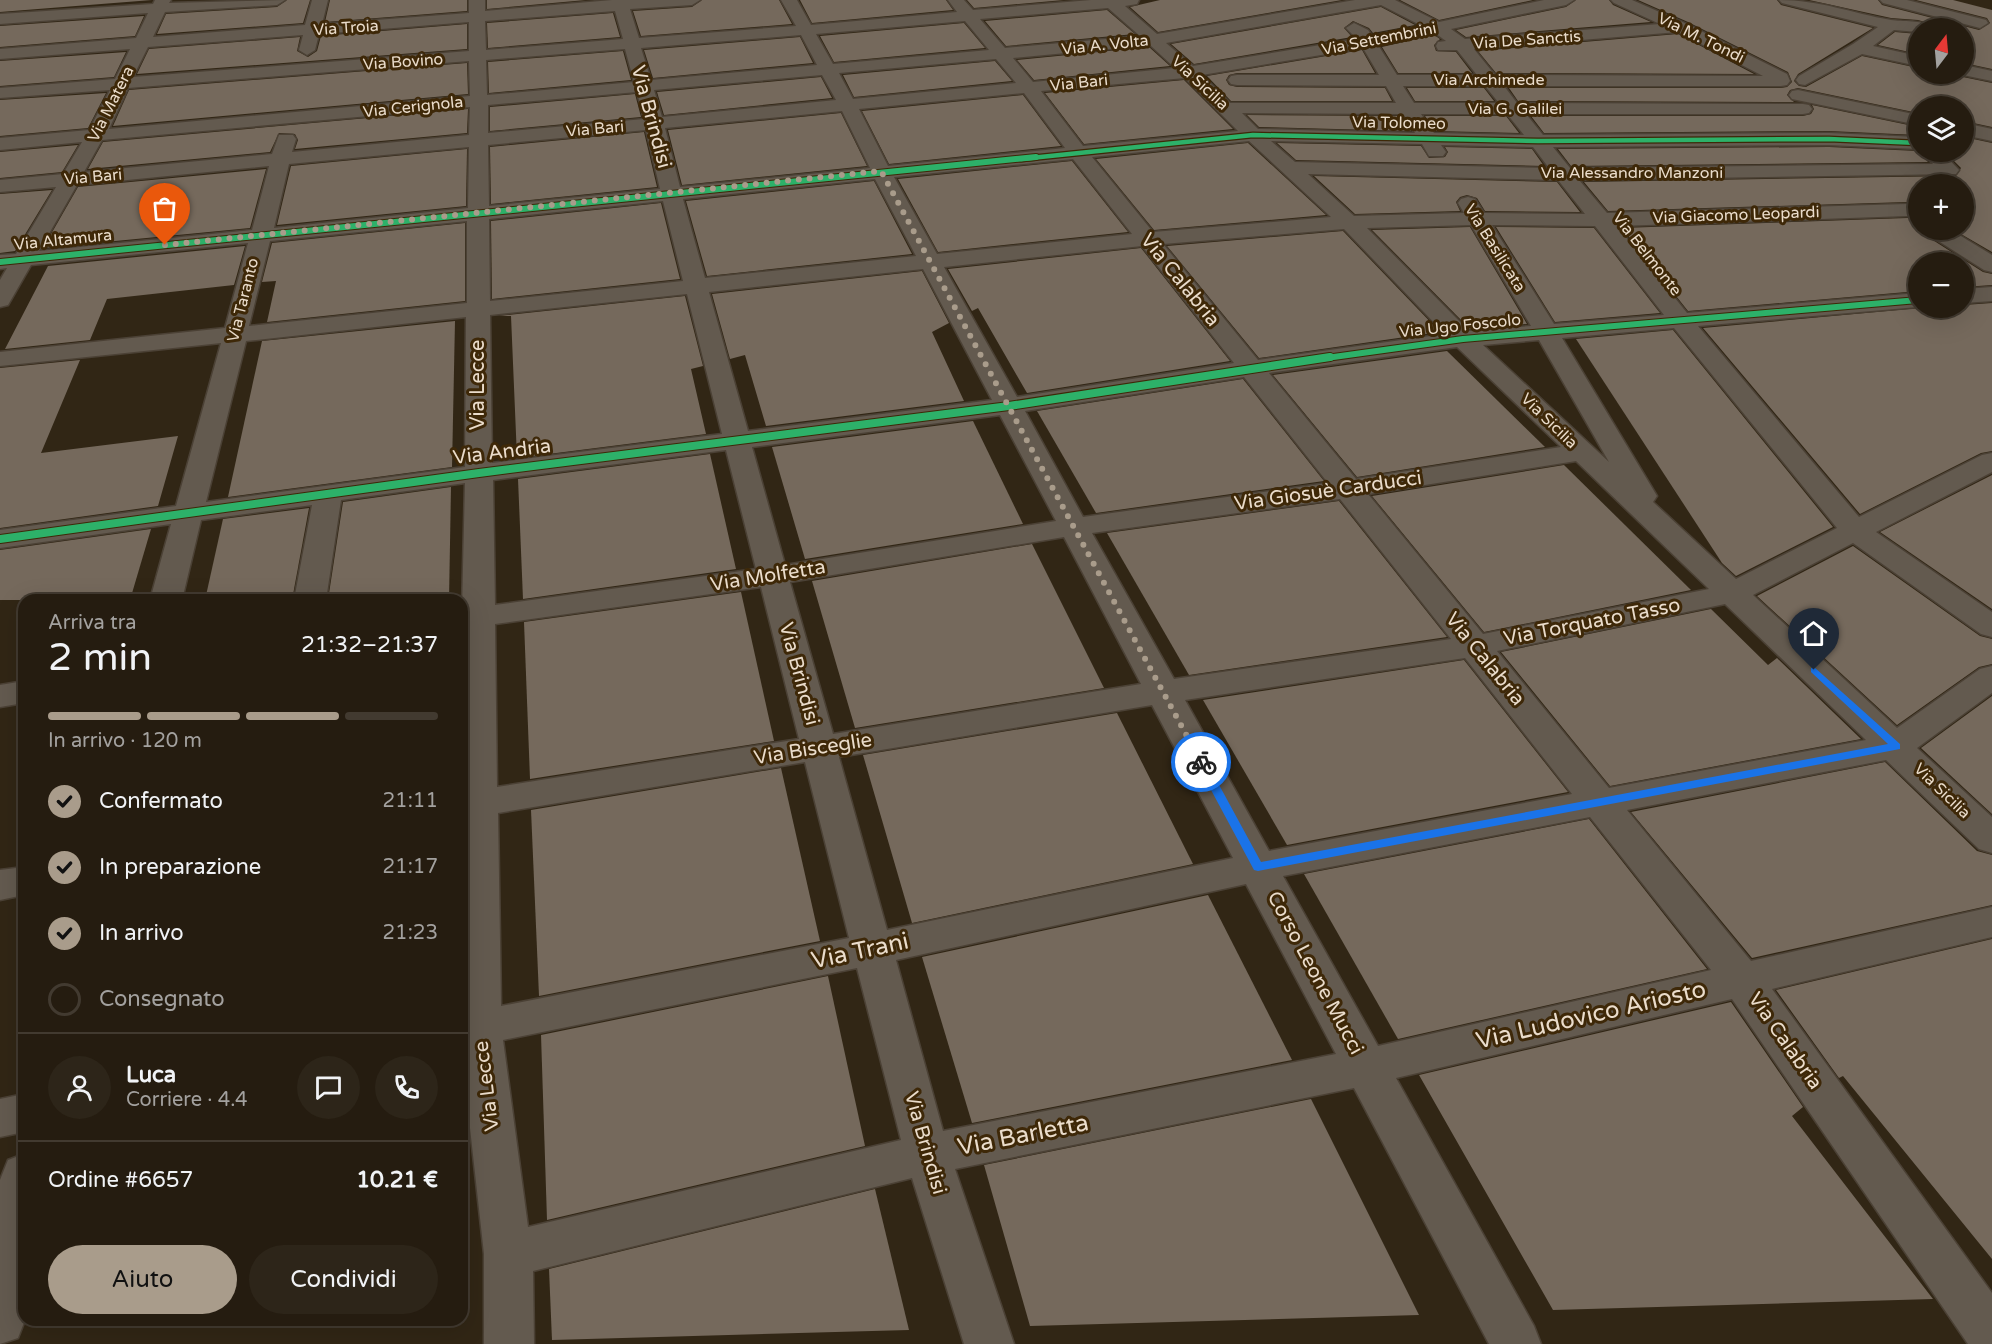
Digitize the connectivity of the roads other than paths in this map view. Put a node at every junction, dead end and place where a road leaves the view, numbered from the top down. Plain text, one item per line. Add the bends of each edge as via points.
1 (277, 0) edge
2 (320, 0) edge
3 (692, 0) edge
4 (1299, 0) edge
5 (1382, 0) edge
6 (1494, 0) edge
7 (1566, 0) edge
8 (1619, 0) edge
9 (1787, 0) edge
10 (1888, 0) edge
11 (1119, 1) edge
12 (621, 3) edge
13 (161, 4) edge
14 (962, 8) edge
15 (477, 9) edge
16 (1319, 10) junction
17 (1521, 10) junction
18 (802, 15) edge
19 (0, 19) edge
20 (1892, 25) junction
21 (1985, 26) edge
22 (1681, 27) junction
23 (1908, 27) edge
24 (312, 30) junction
25 (1614, 33) junction
26 (1592, 35) junction
27 (1536, 39) junction
28 (1153, 40) junction
29 (1428, 41) junction
30 (632, 43) junction
31 (142, 44) junction
32 (1462, 45) junction
33 (1371, 47) junction
34 (1859, 48) junction
35 (1629, 49) dead end
36 (0, 54) edge
37 (1000, 55) junction
38 (477, 56) junction
39 (1908, 59) edge
40 (1644, 64) dead end
41 (826, 69) junction
42 (1974, 72) edge
43 (1193, 76) junction
44 (1992, 76) edge
45 (1660, 79) junction
46 (1391, 80) junction
47 (1577, 80) junction
48 (1490, 81) junction
49 (121, 83) junction
50 (643, 87) junction
51 (1029, 88) junction
52 (1794, 88) junction
53 (0, 93) edge
54 (296, 94) junction
55 (477, 100) junction
56 (848, 105) junction
57 (1226, 108) junction
58 (1409, 108) junction
59 (1512, 108) junction
60 (1908, 117) edge
61 (656, 124) junction
62 (1974, 131) edge
63 (96, 135) junction
64 (1253, 135) junction
65 (1992, 135) edge
66 (1428, 138) junction
67 (1829, 139) junction
68 (480, 140) junction
69 (1538, 141) junction
70 (1908, 143) edge
71 (0, 144) edge
72 (1077, 152) junction
73 (282, 159) junction
74 (1941, 162) edge
75 (1291, 168) junction
76 (881, 171) junction
77 (1448, 171) junction
78 (1862, 172) junction
79 (1564, 174) junction
80 (69, 179) junction
81 (0, 186) edge
82 (671, 192) junction
83 (1908, 210) edge
84 (478, 213) junction
85 (1908, 214) edge
86 (1477, 219) junction
87 (1601, 220) junction
88 (1349, 222) junction
89 (259, 236) junction
90 (1974, 238) edge
91 (1147, 239) junction
92 (1953, 240) edge
93 (1992, 240) edge
94 (25, 259) junction
95 (0, 262) edge
96 (930, 262) junction
97 (1992, 265) edge
98 (696, 287) junction
99 (1992, 294) edge
100 (1974, 295) edge
101 (0, 300) edge
102 (1908, 301) edge
103 (478, 311) junction
104 (1680, 320) junction
105 (1547, 332) junction
106 (234, 334) junction
107 (1463, 339) junction
108 (0, 359) edge
109 (1251, 368) junction
110 (1009, 406) junction
111 (737, 441) junction
112 (1581, 452) junction
113 (1990, 464) edge
114 (478, 473) junction
115 (1348, 489) junction
116 (328, 495) junction
117 (188, 515) junction
118 (1074, 526) junction
119 (1661, 526) junction
120 (1855, 531) junction
121 (0, 539) edge
122 (773, 576) junction
123 (1733, 593) junction
124 (168, 594) edge
125 (311, 594) edge
126 (470, 618) edge
127 (1992, 627) edge
128 (1474, 646) junction
129 (1992, 677) edge
130 (1163, 692) junction
131 (18, 693) edge
132 (0, 696) edge
133 (1896, 746) junction
134 (819, 748) junction
135 (1599, 801) junction
136 (471, 805) edge
137 (1992, 839) edge
138 (1258, 867) junction
139 (18, 882) edge
140 (0, 885) edge
141 (1992, 922) edge
142 (872, 950) junction
143 (1742, 980) junction
144 (471, 1029) edge
145 (1365, 1067) junction
146 (18, 1114) edge
147 (0, 1118) edge
148 (927, 1154) junction
149 (18, 1212) edge
150 (508, 1254) junction
151 (0, 1321) edge
152 (1992, 1335) edge
153 (509, 1344) edge
154 (989, 1344) edge
155 (1516, 1344) edge

1 - 13 street
2 - 24 street, Via Taranto
3 - 12 street, Via Troia
4 - 16 street, Via Basilicata
5 - 16 street, Via A. Volta
5 - 29 street, Via Belmonte
6 - 17 street
7 - 17 street, Via Settembrini
8 - 22 street, Via M. Tondi
9 - 20 street
10 - 21 street
11 - 14 street, Via Bovino
11 - 28 street, Via Sicilia
12 - 15 street, Via Troia
12 - 30 street, Via Brindisi
13 - 19 street
13 - 31 street, Via Matera
14 - 18 street, Via Bovino
14 - 37 street, Via Calabria
15 - 24 street, Via Troia
15 - 38 street, Via Lecce
16 - 28 street, Via A. Volta
16 - 33 street, Via Basilicata via 1362,33
17 - 26 street
17 - 29 street, Via Settembrini via 1454,22
18 - 30 street, Via Bovino
18 - 41 street, Corso Leone Mucci
20 - 23 street
20 - 34 street
22 - 25 street, Via De Sanctis
22 - 52 street, Via M. Tondi
24 - 31 street, Via Troia
24 - 54 street, Via Taranto
25 - 26 street, Via De Sanctis
25 - 35 street
26 - 27 street, Via De Sanctis
27 - 32 street, Via De Sanctis
27 - 47 street
28 - 37 street, Via A. Volta
28 - 43 street, Via Sicilia
29 - 32 street, Via Belmonte
29 - 33 street, Via Settembrini
29 - 33 street
30 - 38 street, Via Bovino
30 - 50 street, Via Brindisi
31 - 36 street, Via Troia
31 - 49 street, Via Matera
32 - 48 street, Via Belmonte
33 - 43 street, Via Settembrini
33 - 46 street, Via Basilicata
34 - 39 street
34 - 52 street
37 - 41 street, Via A. Volta
37 - 51 street, Via Calabria
38 - 54 street, Via Bovino
38 - 55 street, Via Lecce
40 - 45 street
41 - 50 street, Via Cerignola
41 - 56 street, Corso Leone Mucci
42 - 44 street
43 - 46 street, Via Archimede
43 - 51 street, Via Bari
43 - 57 street, Via Sicilia
45 - 47 street, Via Archimede
45 - 52 street, Via Archimede
46 - 48 street, Via Archimede
46 - 58 street, Via Basilicata
47 - 48 street, Via Archimede
48 - 59 street, Via Belmonte
49 - 53 street, Via Bovino
49 - 54 street, Via Bovino
49 - 63 street, Via Matera
50 - 55 street, Via Cerignola
50 - 61 street, Via Brindisi
51 - 56 street, Via Bari
51 - 72 street, Via Calabria
52 - 59 street, Via G. Galilei
52 - 60 street
52 - 67 street, Via M. Tondi
54 - 55 street, Via Cerignola
54 - 63 street, Via Cerignola
54 - 73 street, Via Taranto
55 - 68 street, Via Lecce
56 - 61 street, Via Bari
56 - 76 street, Corso Leone Mucci
57 - 58 street, Via G. Galilei
57 - 64 street, Via Sicilia
58 - 59 street, Via G. Galilei
58 - 66 street, Via Basilicata
59 - 69 street, Via Belmonte
61 - 68 street, Via Bari
61 - 82 street, Via Brindisi
62 - 65 street
63 - 71 street, Via Cerignola
63 - 80 street, Via Matera
64 - 66 street, Via Tolomeo
64 - 72 street, Via Tolomeo
64 - 75 street, Via Sicilia
66 - 69 street, Via Tolomeo
66 - 77 street, Via Basilicata
67 - 69 street, Via Tolomeo
67 - 70 street, Via Tolomeo
67 - 78 street, Via M. Tondi
68 - 73 street, Via Bari
68 - 84 street, Via Lecce
69 - 79 street, Via Belmonte
72 - 76 street, Via Tolomeo
72 - 91 street, Via Calabria
73 - 80 street, Via Bari
73 - 89 street, Via Taranto
74 - 78 street, Via Alessandro Manzoni via 1949,170
75 - 77 street, Via Alessandro Manzoni
75 - 88 street, Via Sicilia
76 - 82 street, Via Altamura
76 - 96 street, Corso Leone Mucci
77 - 79 street, Via Alessandro Manzoni
77 - 86 street, Via Basilicata
78 - 79 street, Via Alessandro Manzoni
78 - 83 street, Via M. Tondi
79 - 87 street, Via Belmonte
80 - 81 street, Via Bari
80 - 94 street, Via Matera
82 - 84 street, Via Altamura
82 - 98 street, Via Brindisi
84 - 89 street, Via Altamura
84 - 103 street, Via Lecce
85 - 87 street, Via Giacomo Leopardi
86 - 87 street, Via Giacomo Leopardi
86 - 88 street, Via Giacomo Leopardi
86 - 105 street, Via Basilicata
87 - 104 street, Via Belmonte
88 - 91 street, Via Giacomo Leopardi
88 - 107 street, Via Sicilia
89 - 94 street, Via Altamura
89 - 106 street, Via Taranto
90 - 93 street
91 - 96 street, Via Giacomo Leopardi
91 - 109 street, Via Calabria
92 - 97 street
94 - 95 street, Via Altamura
94 - 101 street, Via Matera
96 - 98 street, Via Giacomo Leopardi
96 - 110 street, Corso Leone Mucci
98 - 103 street, Via Giacomo Leopardi
98 - 111 street, Via Brindisi
99 - 100 street
102 - 104 street, Via Ugo Foscolo
103 - 106 street, Via Giacomo Leopardi
103 - 114 street, Via Lecce
104 - 105 street, Via Ugo Foscolo
104 - 120 street, Via Belmonte
105 - 107 street, Via Ugo Foscolo
105 - 119 street, Via Basilicata
106 - 108 street, Via Giacomo Leopardi
106 - 117 street, Via Taranto
107 - 109 street, Via Ugo Foscolo
107 - 112 street, Via Sicilia
109 - 110 street, Via Ugo Foscolo
109 - 115 street, Via Calabria
110 - 111 street, Via Andria
110 - 118 street, Corso Leone Mucci
111 - 114 street, Via Andria
111 - 122 street, Via Brindisi
112 - 115 street, Via Giosuè Carducci
112 - 119 street, Via Sicilia
113 - 120 street, Via Torquato Tasso
114 - 116 street, Via Andria
114 - 126 street, Via Lecce
115 - 118 street, Via Giosuè Carducci
115 - 128 street, Via Calabria
116 - 117 street, Via Andria
116 - 125 street
117 - 121 street, Via Andria
117 - 124 street, Via Taranto
118 - 122 street, Via Molfetta
118 - 130 street, Corso Leone Mucci
119 - 123 street, Via Sicilia
120 - 123 street, Via Torquato Tasso
120 - 127 street, Via Belmonte
122 - 126 street, Via Molfetta
122 - 134 street, Via Brindisi
123 - 128 street, Via Torquato Tasso
123 - 133 street, Via Sicilia
126 - 136 street, Via Lecce
128 - 130 street, Via Torquato Tasso
128 - 135 street, Via Calabria
129 - 133 street
130 - 134 street, Via Bisceglie
130 - 138 street, Corso Leone Mucci
131 - 132 street
133 - 135 street, Via Trani
133 - 137 street, Via Sicilia
134 - 136 street, Via Bisceglie
134 - 142 street, Via Brindisi
135 - 138 street, Via Trani
135 - 143 street, Via Calabria
136 - 144 street, Via Lecce
138 - 142 street, Via Trani
138 - 145 street, Corso Leone Mucci
139 - 140 street
141 - 143 street, Via Ludovico Ariosto
142 - 144 street, Via Trani
142 - 148 street, Via Brindisi
143 - 145 street, Via Ludovico Ariosto
143 - 152 street, Via Calabria
144 - 150 street, Via Lecce
145 - 148 street, Via Barletta
145 - 155 street, Corso Leone Mucci
146 - 147 street
148 - 150 street, Via Barletta
148 - 154 street, Via Brindisi
149 - 151 street
150 - 153 street, Via Lecce

